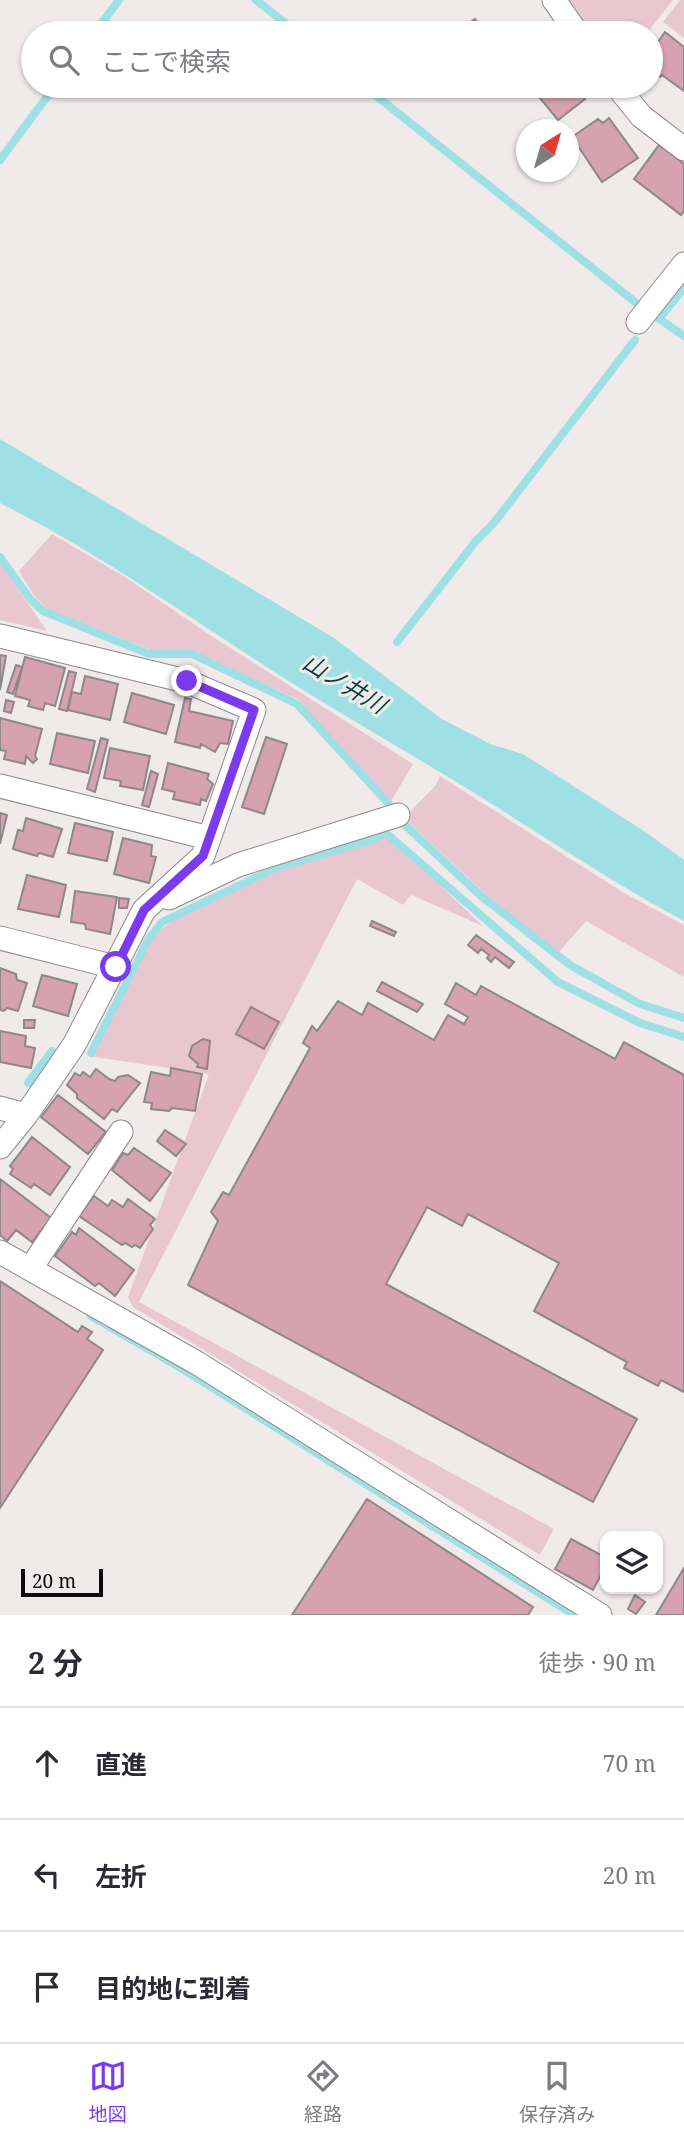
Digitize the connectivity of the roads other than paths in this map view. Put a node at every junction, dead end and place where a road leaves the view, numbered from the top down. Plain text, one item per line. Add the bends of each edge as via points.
1 (554, 0) edge
2 (569, 21) edge
3 (627, 98) edge
4 (684, 149) edge
5 (684, 264) edge
6 (638, 322) dead end
7 (0, 636) edge
8 (0, 786) edge
9 (398, 815) dead end
10 (209, 838) junction
11 (144, 910) junction
12 (0, 938) edge
13 (116, 967) junction
14 (0, 1108) edge
15 (26, 1115) junction
16 (121, 1132) dead end
17 (0, 1147) edge
18 (0, 1252) edge
19 (31, 1268) junction
20 (600, 1615) edge

1 - 2 street
3 - 4 street via 641,116
5 - 6 street
7 - 10 street via 187,681 254,710
8 - 10 street
9 - 11 street via 238,865
10 - 11 street via 203,856
11 - 13 street
12 - 13 street
13 - 15 street via 74,1045
14 - 15 street
15 - 17 street
16 - 19 street
18 - 19 street
19 - 20 street via 197,1363

